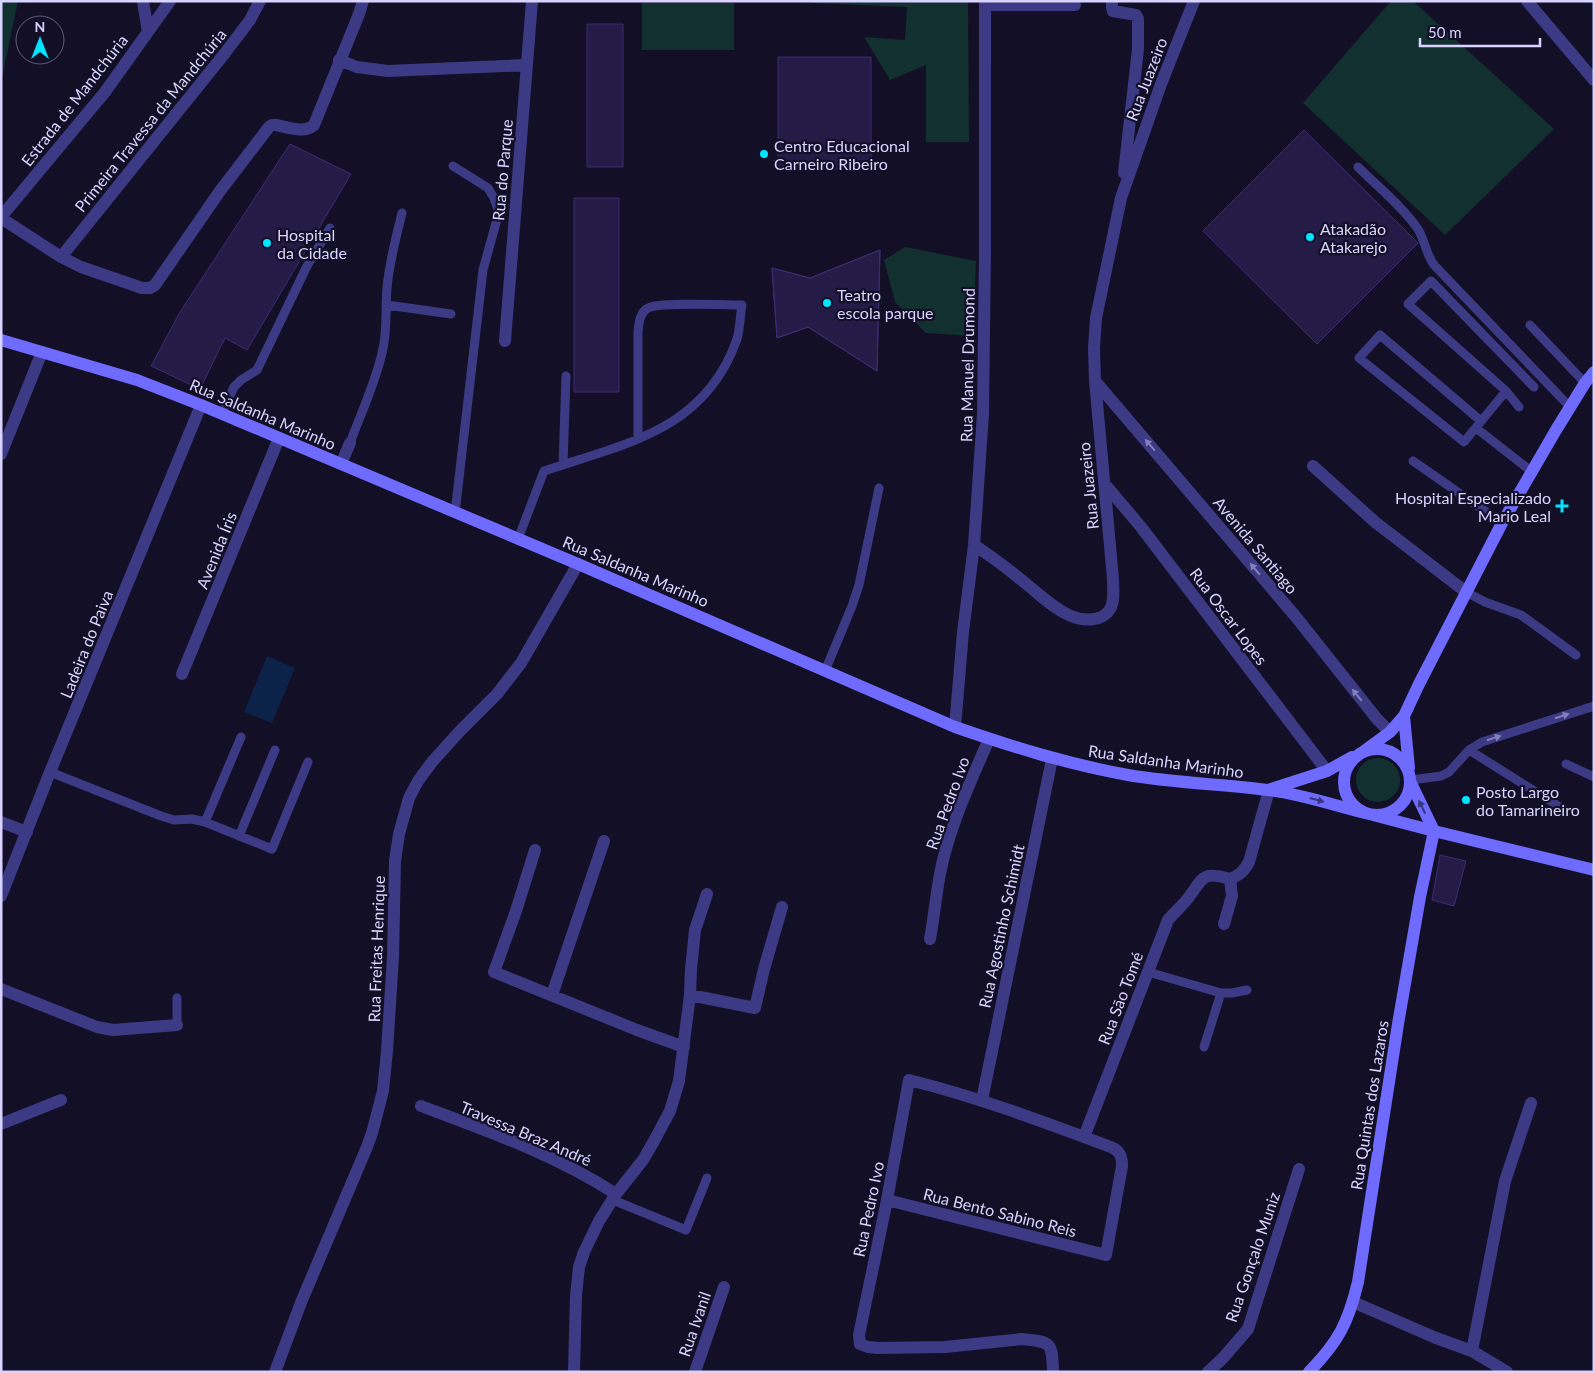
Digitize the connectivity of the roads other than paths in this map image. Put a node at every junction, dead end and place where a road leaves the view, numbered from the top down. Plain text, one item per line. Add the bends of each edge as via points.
1 (143, 1) edge
2 (170, 1) edge
3 (260, 1) edge
4 (363, 1) edge
5 (532, 1) edge
6 (1112, 1) edge
7 (1194, 1) edge
8 (1527, 1) edge
9 (985, 3) edge
10 (1075, 5) dead end
11 (148, 32) junction
12 (339, 60) junction
13 (527, 65) junction
14 (1594, 80) edge
15 (453, 166) dead end
16 (1358, 168) dead end
17 (1121, 198) junction
18 (402, 213) dead end
19 (1, 217) edge
20 (330, 228) dead end
21 (61, 257) junction
22 (387, 305) junction
23 (451, 314) dead end
24 (1530, 324) dead end
25 (1, 340) edge
26 (505, 341) dead end
27 (42, 352) junction
28 (1594, 372) edge
29 (566, 376) dead end
30 (1095, 381) junction
31 (1585, 382) junction
32 (1534, 387) dead end
33 (1506, 391) junction
34 (202, 405) junction
35 (1519, 407) dead end
36 (1570, 407) junction
37 (222, 413) junction
38 (1478, 424) junction
39 (279, 438) junction
40 (638, 439) junction
41 (350, 443) joint
42 (1, 454) edge
43 (1413, 461) dead end
44 (341, 464) junction
45 (563, 465) junction
46 (1313, 466) dead end
47 (1531, 471) junction
48 (1104, 483) junction
49 (879, 488) dead end
50 (456, 513) junction
51 (1502, 523) junction
52 (518, 539) junction
53 (974, 545) junction
54 (578, 564) junction
55 (1466, 592) junction
56 (1576, 654) dead end
57 (825, 671) junction
58 (182, 674) dead end
59 (1594, 706) edge
60 (1404, 716) junction
61 (955, 727) junction
62 (1390, 732) junction
63 (241, 737) dead end
64 (989, 739) junction
65 (275, 750) dead end
66 (1469, 750) junction
67 (1361, 753) junction
68 (1052, 759) junction
69 (308, 762) dead end
70 (1566, 764) dead end
71 (1327, 771) junction
72 (50, 772) junction
73 (1594, 777) edge
74 (1410, 780) junction
75 (1269, 790) junction
76 (1563, 809) dead end
77 (1369, 814) junction
78 (1, 822) edge
79 (205, 822) junction
80 (1434, 831) junction
81 (27, 832) junction
82 (239, 836) junction
83 (604, 841) dead end
84 (535, 850) dead end
85 (1594, 870) edge
86 (1230, 879) junction
87 (707, 894) dead end
88 (1, 896) edge
89 (782, 907) dead end
90 (1224, 924) dead end
91 (930, 939) dead end
92 (1148, 972) junction
93 (1, 989) edge
94 (1247, 990) dead end
95 (1222, 993) junction
96 (552, 995) junction
97 (690, 995) junction
98 (177, 998) dead end
99 (177, 1025) joint
100 (684, 1047) junction
101 (1204, 1047) dead end
102 (62, 1100) dead end
103 (982, 1100) junction
104 (1531, 1103) dead end
105 (421, 1106) dead end
106 (1, 1124) edge
107 (1084, 1137) junction
108 (1299, 1169) dead end
109 (707, 1178) dead end
110 (614, 1197) junction
111 (887, 1200) junction
112 (724, 1287) dead end
113 (1353, 1302) junction
114 (1472, 1351) junction
115 (275, 1372) edge
116 (574, 1372) edge
117 (694, 1372) edge
118 (1053, 1372) edge
119 (1208, 1372) edge
120 (1309, 1372) edge
121 (1507, 1372) edge

1 - 11 street
2 - 11 street, Estrada de Mandchúria
3 - 21 street, Primeira Travessa da Mandchúria via 225,53
4 - 12 street
5 - 13 street, Rua do Parque
6 - 17 street, Rua Juazeiro via 1113,11 1136,15 1138,19 1138,48
7 - 17 street, Rua Juazeiro
8 - 14 street
9 - 10 street
9 - 53 street, Rua Manuel Drumond via 985,327
11 - 19 street, Estrada de Mandchúria via 105,92
12 - 13 street via 357,67 388,71
12 - 21 street via 314,124 304,130 276,125 269,128 220,191 155,285 142,288
13 - 26 street, Rua do Parque
15 - 50 lane via 488,188 499,212 483,270
16 - 36 lane via 1409,217 1424,240 1434,265
17 - 30 street, Rua Juazeiro via 1096,318
18 - 22 lane via 390,269
19 - 21 street
20 - 37 lane via 307,266 257,370 234,387
22 - 23 lane
22 - 41 lane via 382,353
24 - 31 lane
25 - 27 main road, Rua Saldanha Marinho
27 - 34 main road, Rua Saldanha Marinho via 137,380
27 - 42 street
28 - 31 main road
29 - 45 lane
30 - 48 street, Rua Juazeiro
62 -> 30 street, Avenida Santiago
31 - 36 main road
32 - 33 lane via 1431,281 1408,304
33 - 35 lane
33 - 38 lane
34 - 37 main road, Rua Saldanha Marinho
34 - 72 street, Ladeira do Paiva
36 - 47 main road
37 - 39 main road, Rua Saldanha Marinho
38 - 38 lane via 1380,335 1359,358 1464,442
38 - 47 lane
39 - 44 main road, Rua Saldanha Marinho
39 - 58 street, Avenida Íris
40 - 40 lane via 673,422 710,388 727,363 737,338 742,305 666,305 648,308 644,312 638,332
40 - 45 lane
41 - 44 street
43 - 51 lane
44 - 50 main road, Rua Saldanha Marinho
45 - 52 lane via 544,472
46 - 55 street via 1375,522
47 - 51 main road
48 - 53 street, Rua Juazeiro via 1113,592 1110,610 1099,618 1084,619 1065,613
48 - 71 street, Rua Oscar Lopes
49 - 57 lane via 859,585
50 - 52 main road, Rua Saldanha Marinho
51 - 55 main road
52 - 54 main road, Rua Saldanha Marinho
53 - 61 street, Rua Manuel Drumond
54 - 57 main road, Rua Saldanha Marinho
54 - 115 street, Rua Freitas Henrique via 521,663 432,762 409,798 399,834 396,861 383,1092 369,1140
55 - 56 lane via 1521,615
55 - 60 main road
57 - 61 main road, Rua Saldanha Marinho
66 -> 59 lane via 1482,742
60 - 62 main road
60 - 74 main road
61 - 64 main road, Rua Saldanha Marinho
62 - 67 main road
63 - 79 lane
64 - 68 main road, Rua Saldanha Marinho
64 - 91 street, Rua Pedro Ivo via 963,800 940,872
65 - 82 lane
66 - 74 lane via 1449,772
66 - 76 lane
67 - 71 main road, Rua Saldanha Marinho
67 - 74 main road via 1374,748 1394,753 1407,767
67 - 77 main road via 1350,762 1343,781 1349,800 1356,808
68 - 75 main road, Rua Saldanha Marinho via 1130,776
68 - 103 street, Rua Agostinho Schimidt
69 - 82 lane via 272,849
70 - 73 lane
71 - 75 main road, Rua Saldanha Marinho
72 - 79 lane via 174,820
72 - 81 street, Ladeira do Paiva
74 - 77 main road via 1409,792 1399,808 1382,815
80 -> 74 main road
75 -> 77 main road, Rua Saldanha Marinho
75 - 86 street via 1249,862 1244,871
77 - 80 main road, Rua Saldanha Marinho
78 - 81 street
79 - 82 lane
80 - 85 main road, Rua Saldanha Marinho
80 - 113 main road, Rua Quintas dos Lazaros via 1398,1024
81 - 88 street, Ladeira do Paiva
83 - 96 street
84 - 96 street via 494,972
86 - 90 street via 1232,896
86 - 92 street, Rua Sāo Tomé via 1218,875 1200,880 1168,920
87 - 97 street via 696,930
89 - 97 street via 756,1008
92 - 95 lane
92 - 107 street, Rua Sāo Tomé
93 - 99 street via 97,1027 113,1030
94 - 95 lane
95 - 101 lane
96 - 100 street
97 - 100 street
98 - 99 lane
100 - 110 street via 670,1110 643,1160
102 - 106 street
103 - 107 street
103 - 111 street, Rua Pedro Ivo via 909,1080
104 - 114 street via 1503,1188
105 - 110 street, Travessa Braz André via 573,1168
107 - 111 street, Rua Bento Sabino Reis via 1115,1149 1122,1159 1106,1255
108 - 119 street, Rua Gonçalo Muniz via 1248,1328
109 - 110 lane via 686,1230
110 - 116 street via 590,1237 579,1266
111 - 118 street, Rua Pedro Ivo via 859,1335 860,1344 878,1348 935,1347 1033,1340 1050,1346
112 - 117 street, Rua Ivanil
113 - 114 street
113 - 120 main road, Rua Quintas dos Lazaros via 1338,1338
114 - 121 street

